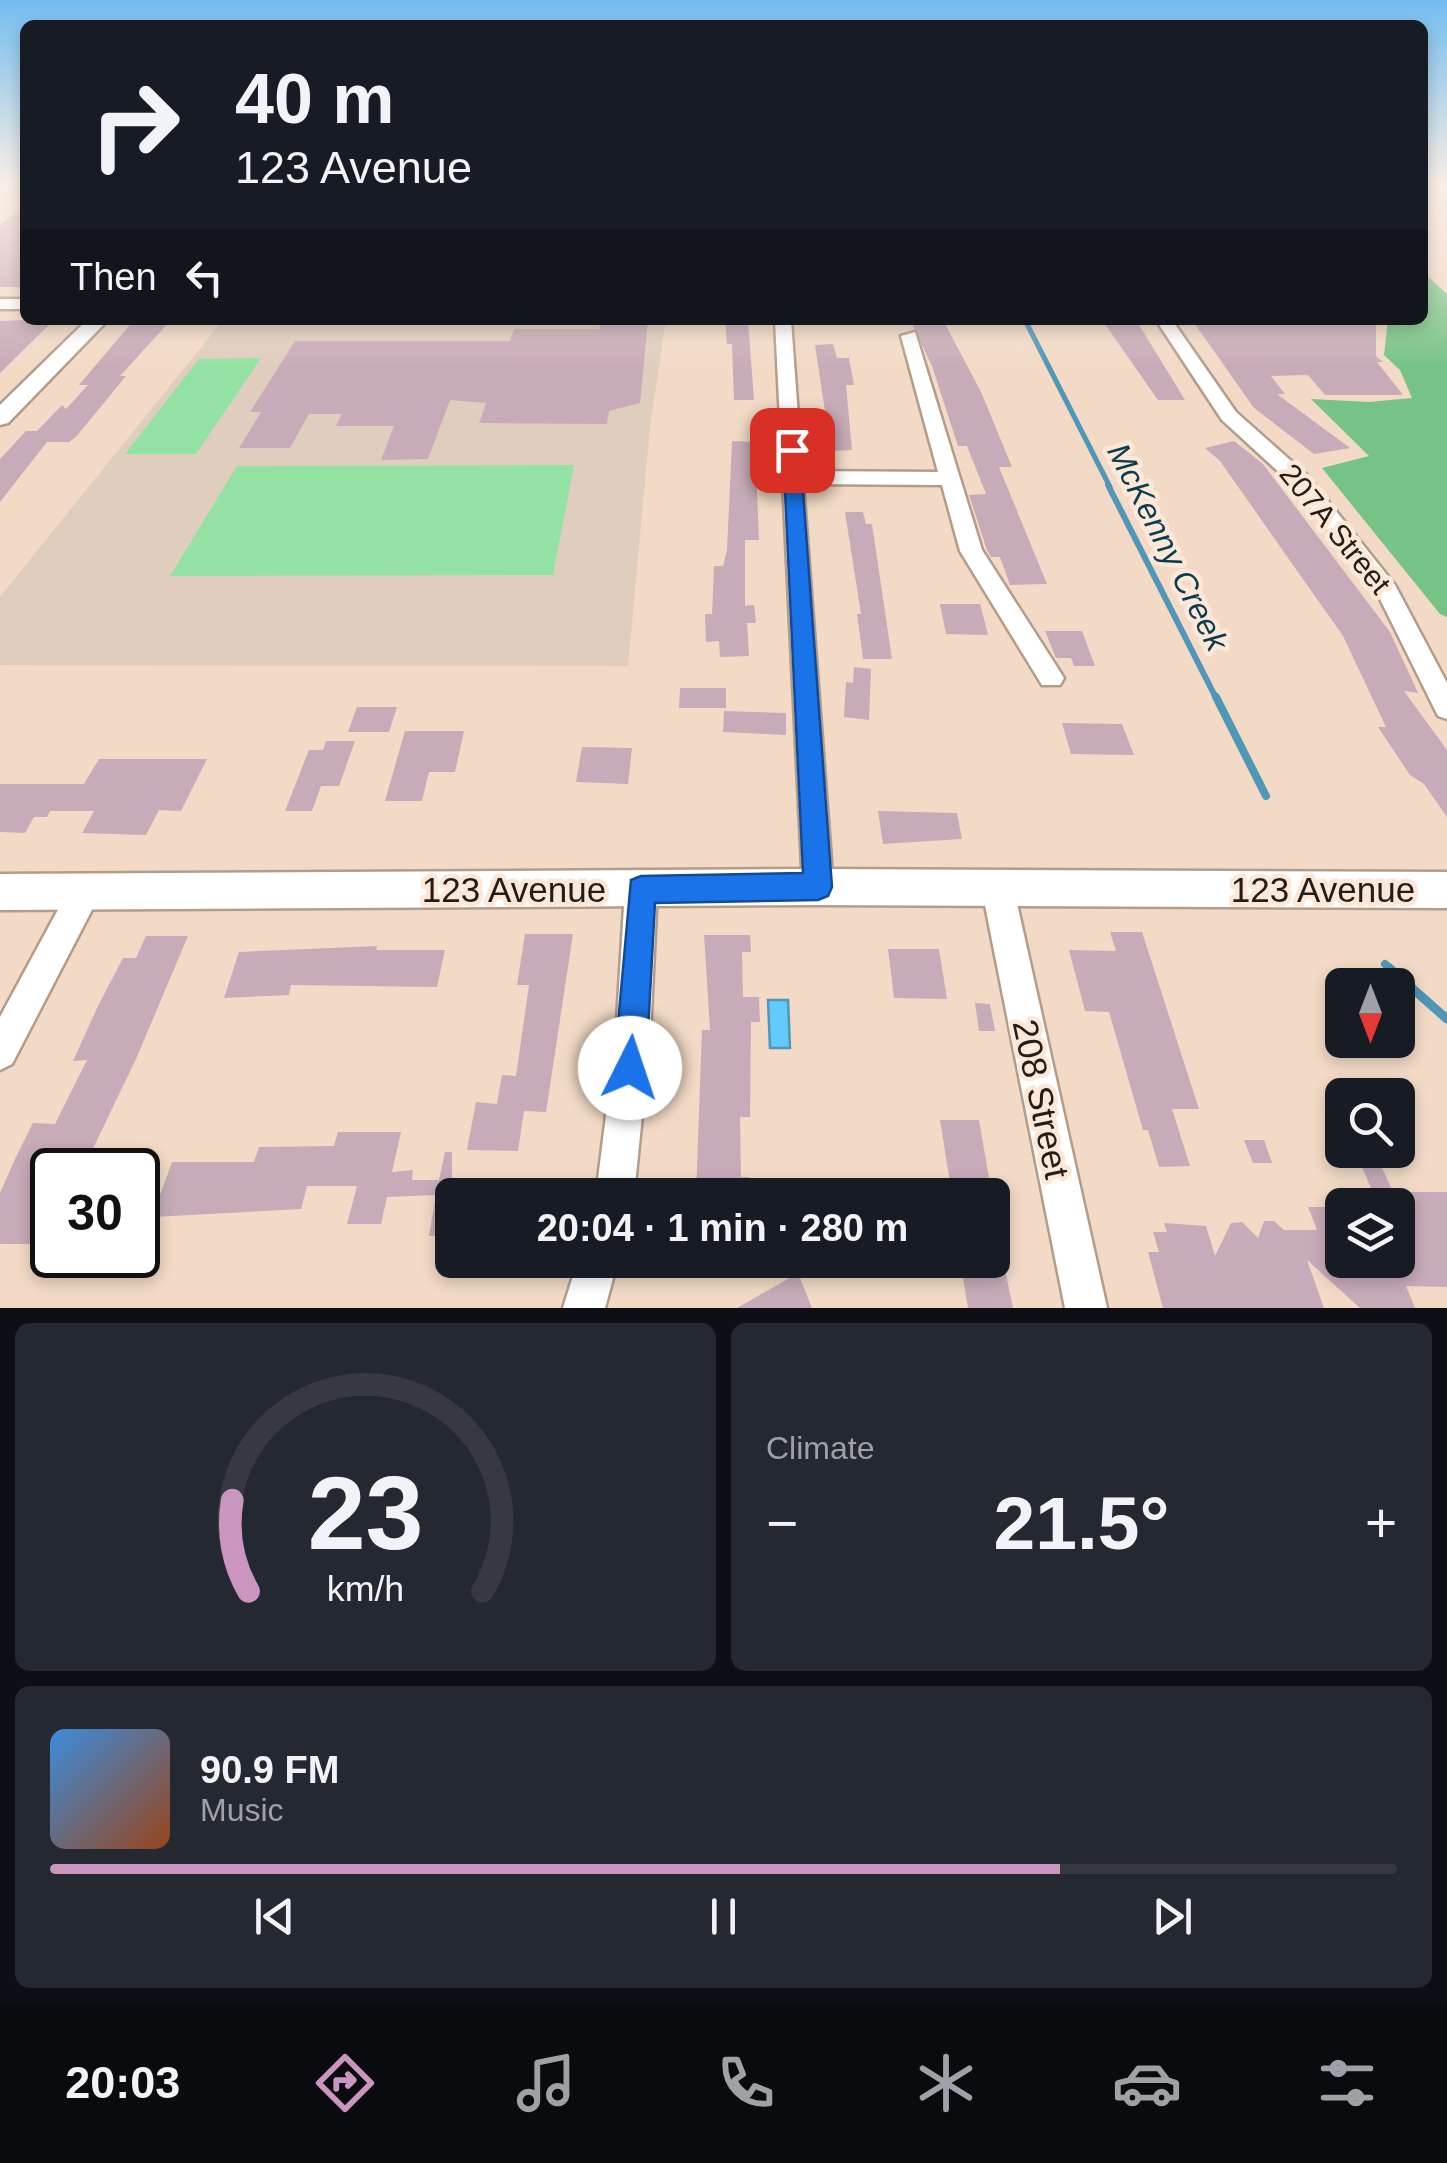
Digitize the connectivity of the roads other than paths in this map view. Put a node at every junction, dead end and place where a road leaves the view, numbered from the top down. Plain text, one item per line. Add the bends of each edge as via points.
1 (93, 325) edge
2 (783, 325) edge
3 (1167, 325) edge
4 (909, 336) dead end
5 (0, 418) edge
6 (793, 477) junction
7 (947, 478) junction
8 (1051, 678) dead end
9 (1447, 708) edge
10 (818, 887) junction
11 (641, 890) junction
12 (998, 890) junction
13 (1447, 890) edge
14 (85, 891) junction
15 (0, 892) edge
16 (0, 1052) edge
17 (617, 1178) edge
18 (593, 1278) edge
19 (584, 1308) edge
20 (1086, 1308) edge

1 - 5 street
2 - 6 street
3 - 9 street, 207A Street via 1230,416 1301,481 1387,591
4 - 7 street
6 - 7 street
6 - 10 street
7 - 8 street via 971,551
10 - 11 street, 123 Avenue
10 - 12 street, 123 Avenue
11 - 14 street, 123 Avenue
11 - 17 street
12 - 13 street, 123 Avenue
12 - 20 street, 208 Street
14 - 15 street, 123 Avenue
14 - 16 street
18 - 19 street

